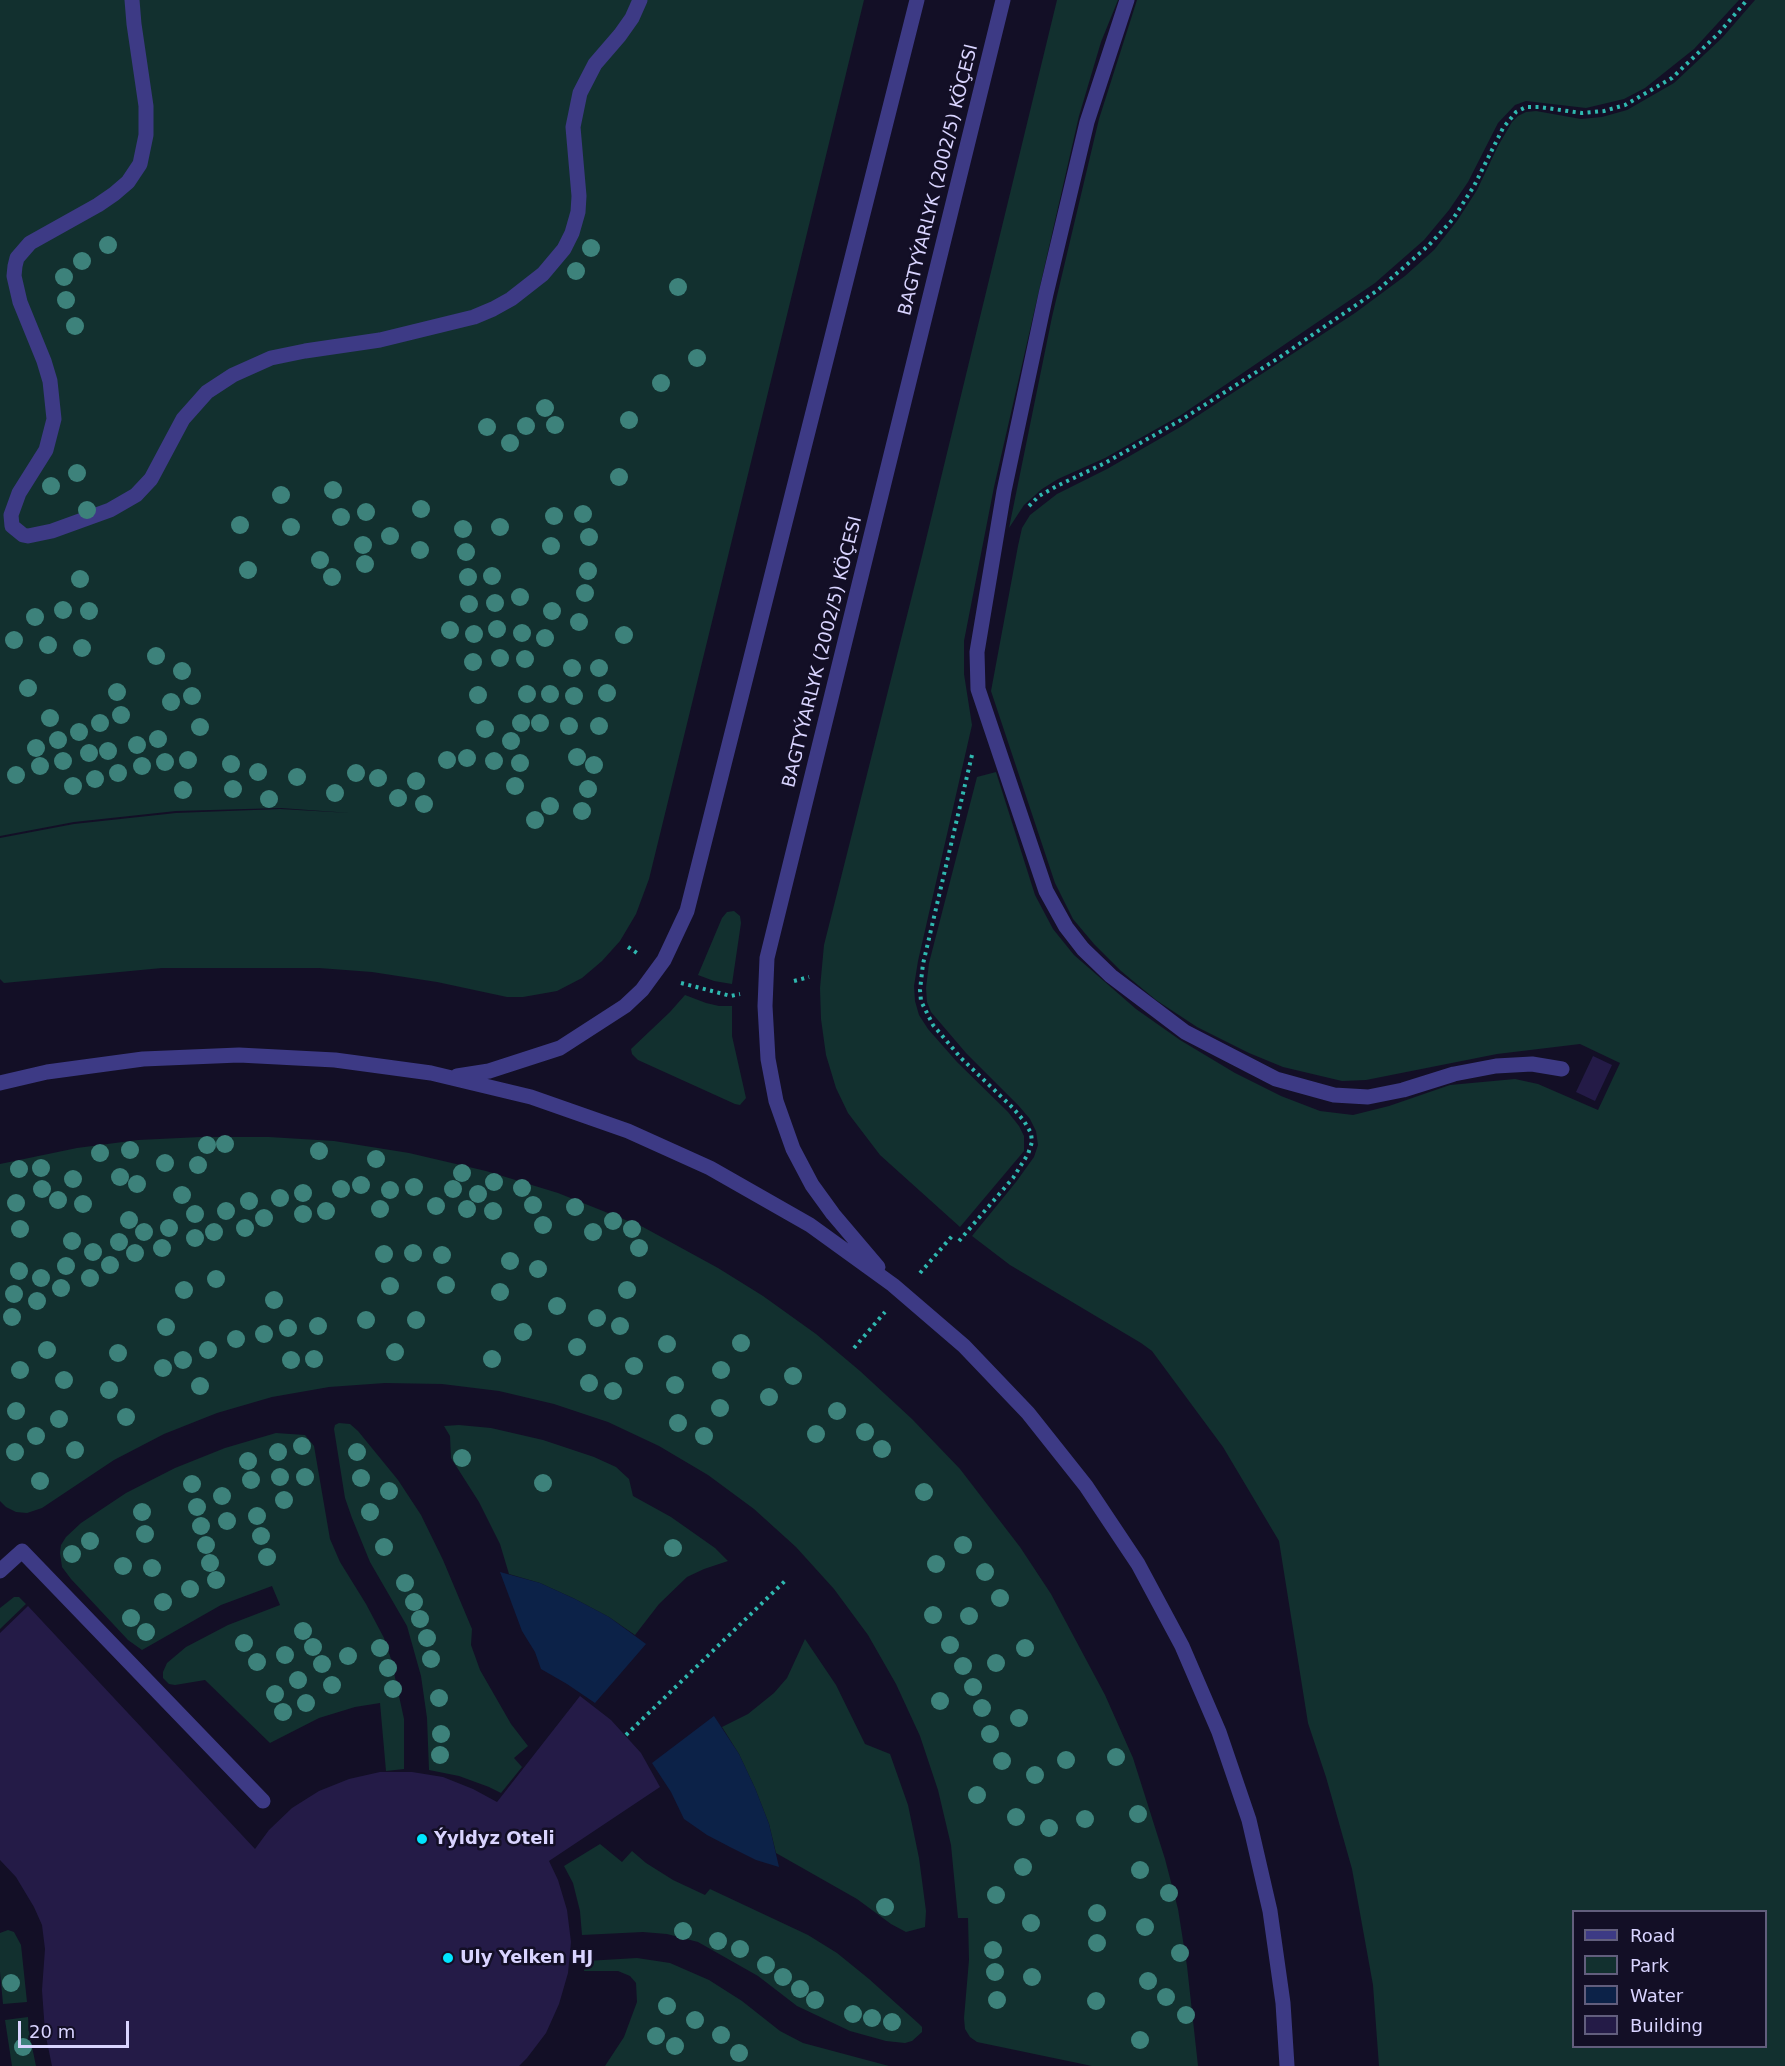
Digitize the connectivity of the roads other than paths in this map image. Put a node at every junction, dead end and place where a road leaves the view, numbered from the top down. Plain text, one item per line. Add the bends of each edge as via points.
1 (132, 0) edge
2 (640, 0) edge
3 (917, 0) edge
4 (1003, 0) edge
5 (1127, 0) edge
6 (1562, 1069) dead end
7 (431, 1073) junction
8 (0, 1083) edge
9 (893, 1286) junction
10 (0, 1571) edge
11 (263, 1801) dead end
12 (1287, 2066) edge

1 - 2 street via 146,106 140,164 114,194 30,243 15,266 20,302 50,381 54,419 46,450 19,492 11,515 12,526 22,535 52,531 110,510 136,495 151,479 183,419 207,392 232,375 271,358 380,340 474,317 511,299 534,282 564,249 578,212 573,127 580,93 595,64 632,18
3 - 7 street, BAGTYÝARLYK (2002/5) KÖÇESI via 687,912 664,960 642,990 600,1023 560,1048 527,1060 461,1077
4 - 9 street, BAGTYÝARLYK (2002/5) KÖÇESI via 767,957 768,1059 776,1101 793,1149 832,1214
5 - 6 street via 1087,122 1046,294 1004,491 977,652 978,688 1046,891 1066,927 1111,976 1185,1032 1276,1079 1334,1095 1368,1097 1496,1066 1532,1064
7 - 8 street, BAGTYÝARLYK (2002/5) KÖÇESI via 335,1060 239,1055 143,1059 47,1072
7 - 9 street, BAGTYÝARLYK (2002/5) KÖÇESI via 531,1097 628,1131 710,1168 810,1225
9 - 12 street, BAGTYÝARLYK (2002/5) KÖÇESI via 964,1346 1028,1413 1086,1486 1138,1564 1182,1646 1219,1732 1249,1820 1270,1911
10 - 11 street via 22,1551

